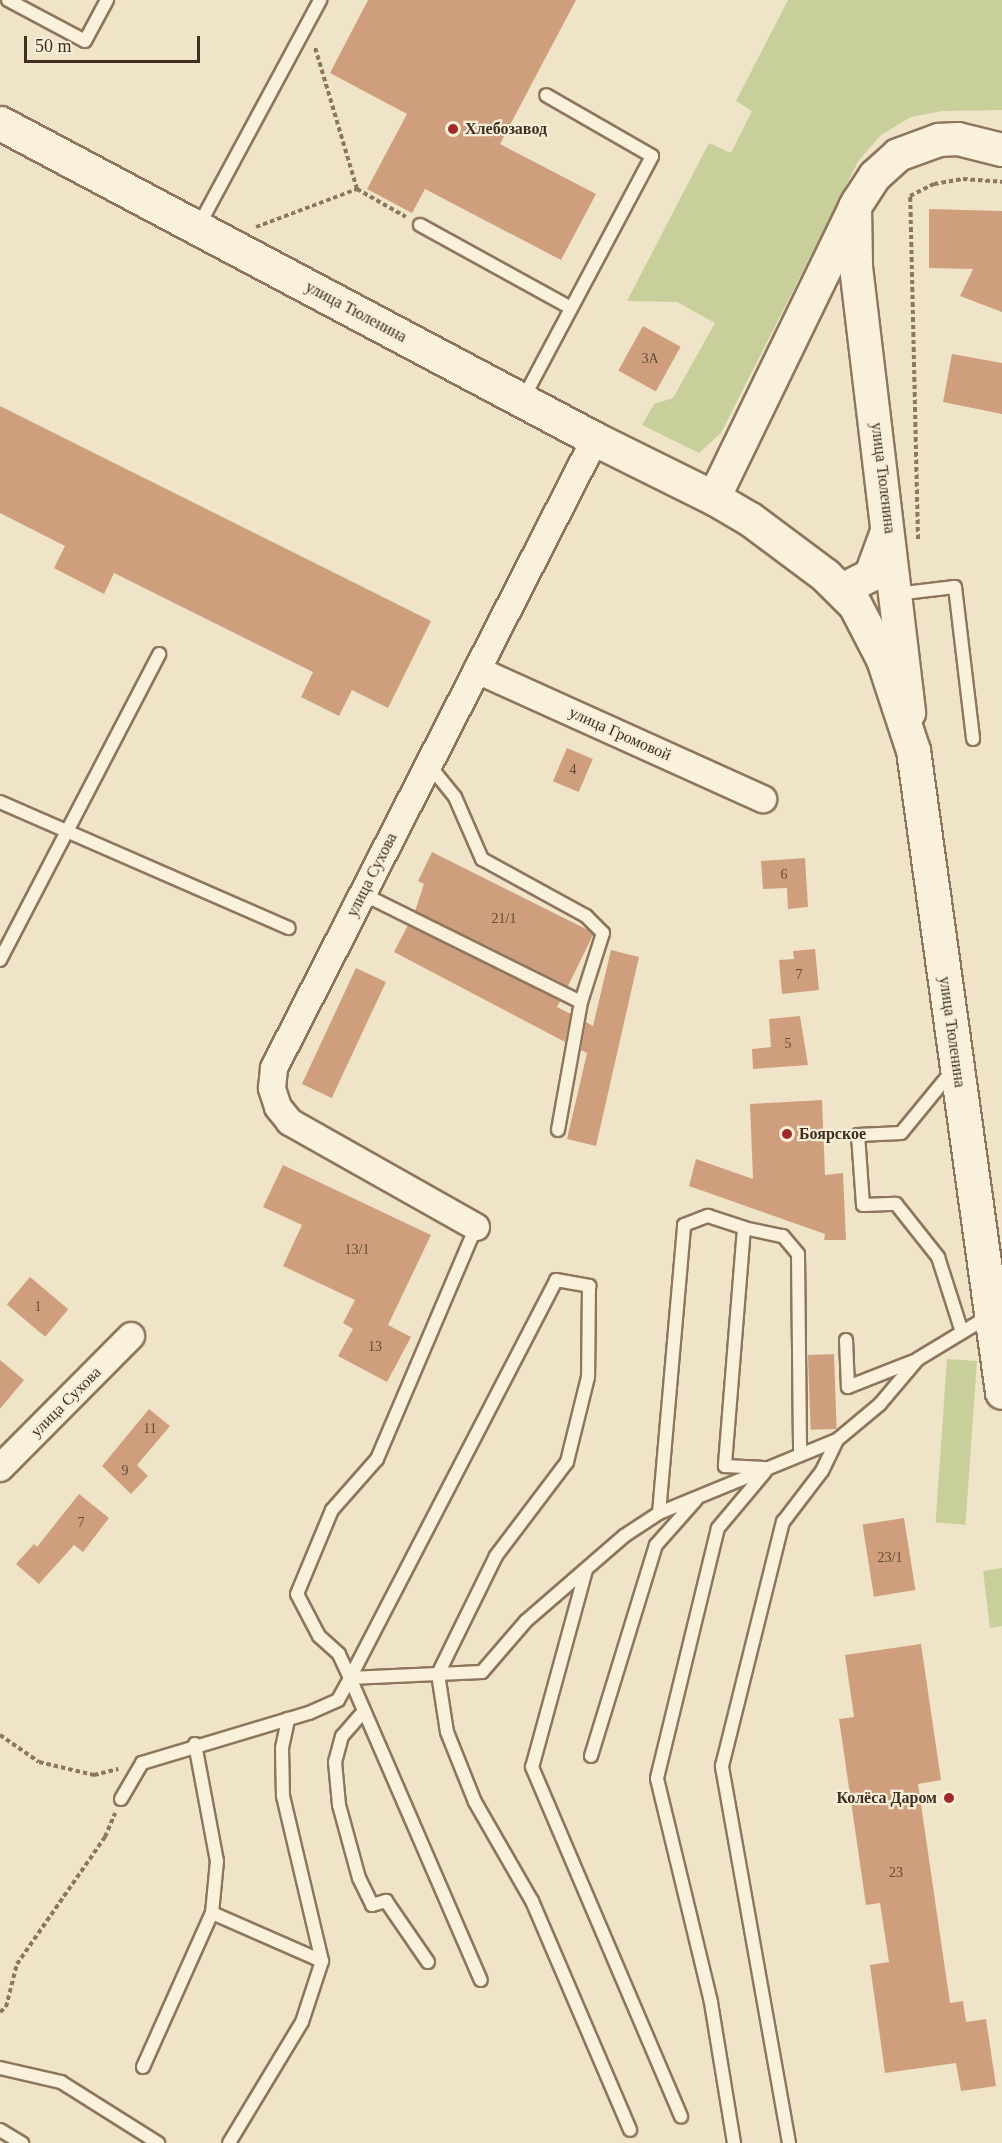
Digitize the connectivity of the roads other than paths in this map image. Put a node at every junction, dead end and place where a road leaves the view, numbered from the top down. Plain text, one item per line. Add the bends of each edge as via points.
1 (8, 0) edge
2 (107, 0) edge
3 (320, 0) edge
4 (546, 95) dead end
5 (0, 123) edge
6 (1002, 150) edge
7 (855, 207) junction
8 (420, 225) road end
9 (197, 228) junction
10 (571, 308) junction
11 (522, 400) junction
12 (595, 439) junction
13 (714, 498) junction
14 (888, 521) junction
15 (842, 590) junction
16 (896, 594) junction
17 (159, 654) dead end
18 (477, 670) junction
19 (973, 739) dead end
20 (913, 750) junction
21 (429, 765) junction
22 (763, 799) dead end
23 (0, 802) edge
24 (68, 829) junction
25 (363, 894) junction
26 (289, 928) dead end
27 (5, 938) edge
28 (0, 960) edge
29 (580, 1002) junction
30 (957, 1065) junction
31 (558, 1130) dead end
32 (476, 1227) joint
33 (744, 1228) junction
34 (997, 1313) edge
35 (962, 1332) junction
36 (131, 1336) dead end
37 (846, 1340) dead end
38 (918, 1359) junction
39 (1002, 1392) edge
40 (837, 1440) junction
41 (800, 1455) junction
42 (0, 1468) edge
43 (768, 1468) junction
44 (699, 1497) junction
45 (659, 1513) junction
46 (587, 1568) junction
47 (438, 1674) junction
48 (350, 1678) junction
49 (363, 1711) junction
50 (288, 1719) junction
51 (195, 1744) junction
52 (591, 1756) dead end
53 (121, 1799) road end
54 (212, 1913) junction
55 (322, 1960) junction
56 (428, 1962) dead end
57 (481, 1980) dead end
58 (143, 2067) dead end
59 (0, 2068) edge
60 (681, 2117) dead end
61 (0, 2130) edge
62 (630, 2130) dead end
63 (22, 2143) edge
64 (158, 2143) edge
65 (229, 2143) edge
66 (734, 2143) edge
67 (789, 2143) edge

1 - 2 lane via 85,41
3 - 9 lane
4 - 10 lane via 652,156
5 - 9 main road, улица Тюленина
6 - 7 street via 958,138 918,145 883,167
7 - 13 street
7 - 14 street, улица Тюленина via 856,267
8 - 10 lane
9 - 11 main road, улица Тюленина
10 - 11 lane
11 - 12 main road, улица Тюленина
12 - 13 main road, улица Тюленина
12 - 18 street, улица Сухова
13 - 15 main road, улица Тюленина via 750,519
14 - 15 street via 881,555 871,575
14 - 16 street, улица Тюленина
15 - 20 main road, улица Тюленина via 867,624 883,658
16 - 19 lane via 955,587
16 - 20 street, улица Тюленина
17 - 24 lane
18 - 21 street, улица Сухова
18 - 22 street, улица Громовой
20 - 30 main road, улица Тюленина
21 - 25 street, улица Сухова
21 - 29 lane via 455,797 482,859 599,925 603,933
23 - 24 lane
24 - 26 lane
24 - 27 lane
25 - 29 lane
25 - 32 street, улица Сухова via 274,1068 272,1088 278,1107 290,1122 307,1133
27 - 28 lane
29 - 31 lane
30 - 34 main road, улица Тюленина
30 - 35 lane via 901,1133 858,1135 863,1205 896,1204 938,1257
32 - 48 lane via 377,1459 332,1510 297,1594 319,1636 339,1654
33 - 41 lane via 783,1236 798,1254
33 - 43 lane via 725,1466
33 - 45 lane via 708,1216 684,1225
34 - 35 lane
34 - 39 main road, улица Тюленина
35 - 38 lane
36 - 42 street, улица Сухова
37 - 38 lane via 849,1387
38 - 40 lane via 880,1404
40 - 41 lane
40 - 67 lane via 822,1471 783,1522 722,1766
41 - 43 lane
43 - 44 lane
43 - 66 lane via 718,1528 657,1778 711,2002
44 - 45 lane
44 - 52 lane via 656,1545
45 - 46 lane
46 - 47 lane via 526,1621 482,1671
46 - 60 lane via 532,1767
47 - 48 lane
47 - 48 lane via 496,1556 567,1462 588,1377 589,1287 556,1280
47 - 62 lane via 447,1732 475,1802 532,1901
48 - 49 lane
48 - 50 lane via 338,1700
49 - 56 lane via 342,1736 335,1761 339,1805 358,1878 372,1905 386,1901
49 - 57 lane
50 - 51 lane
50 - 55 lane via 282,1748 282,1796
51 - 53 lane via 142,1763
51 - 54 lane via 217,1861
54 - 55 lane
54 - 58 lane
55 - 65 lane via 303,2022
59 - 64 lane via 61,2082
61 - 63 lane

